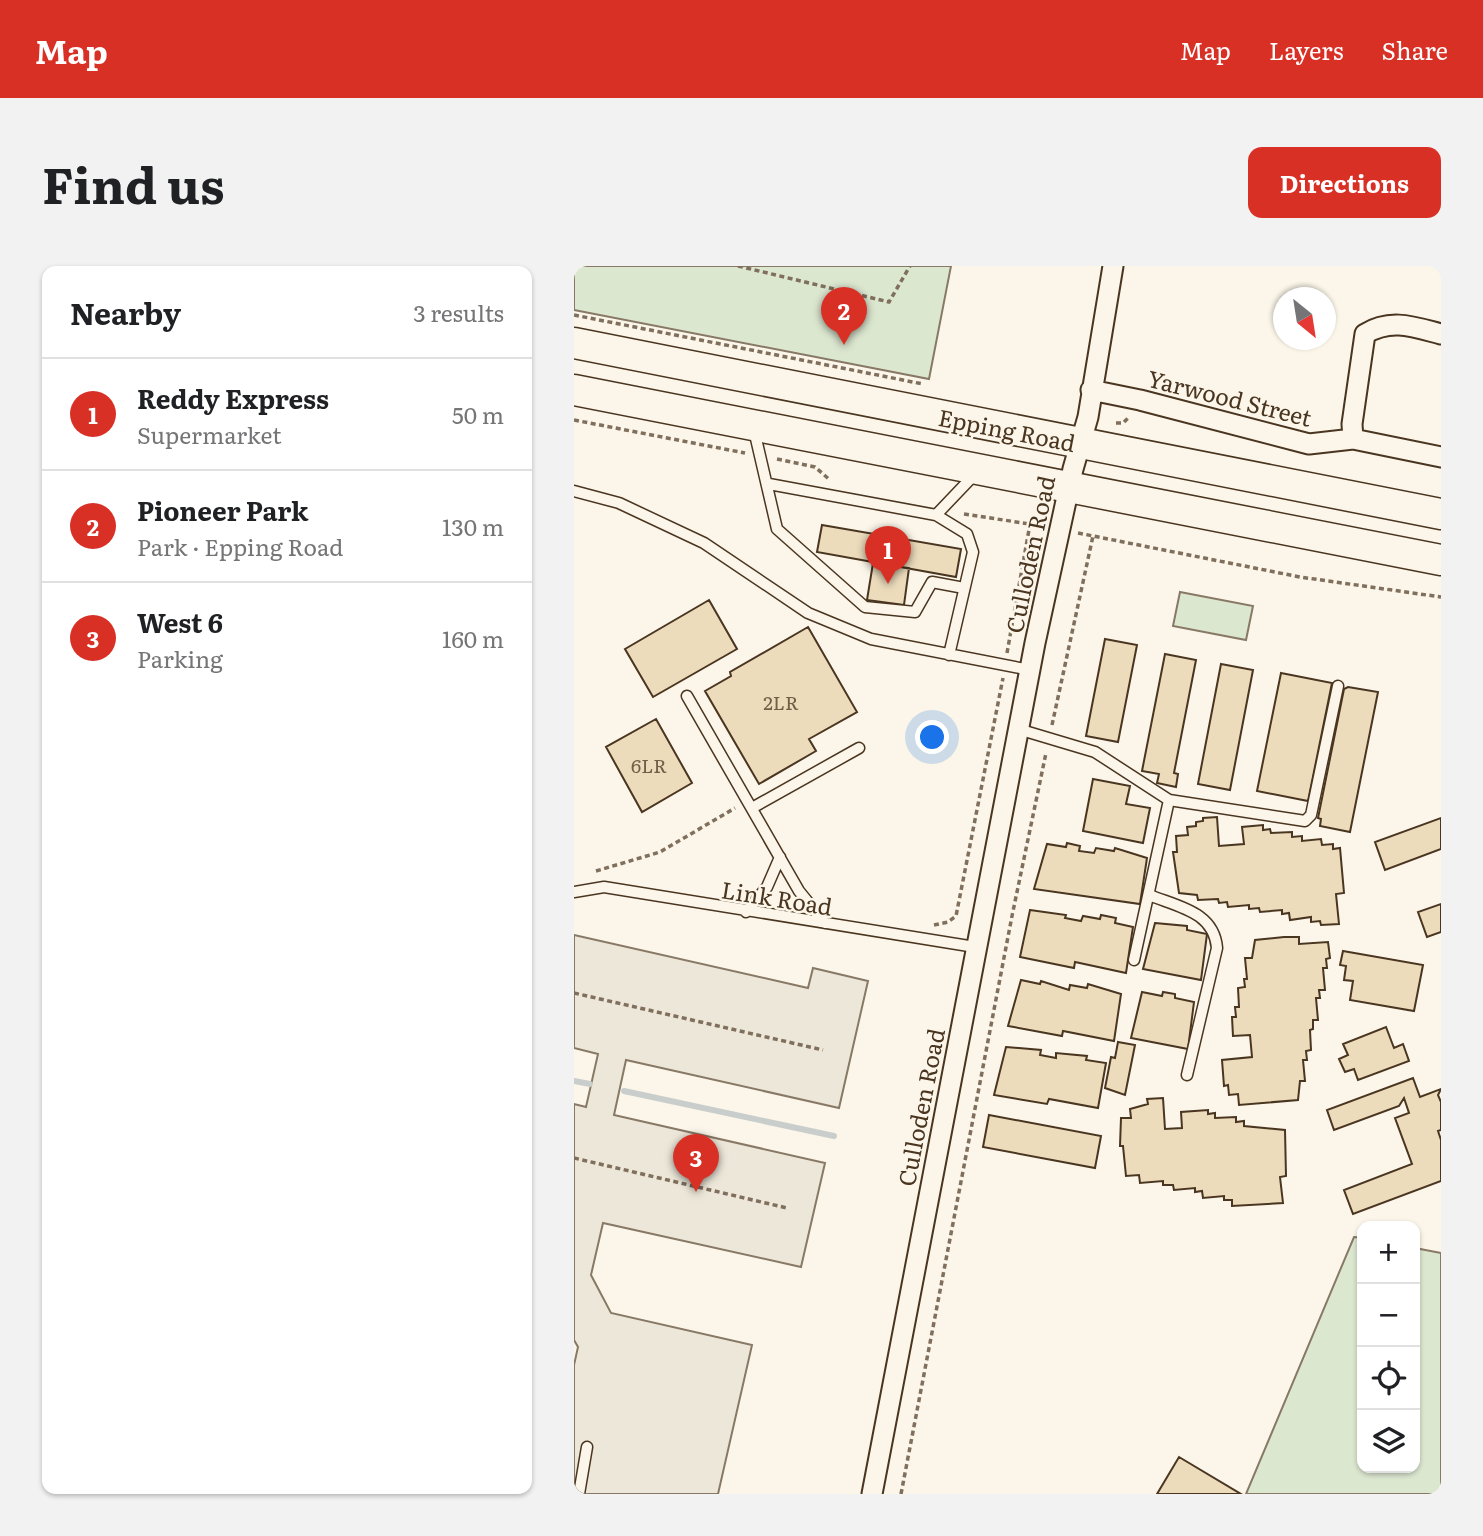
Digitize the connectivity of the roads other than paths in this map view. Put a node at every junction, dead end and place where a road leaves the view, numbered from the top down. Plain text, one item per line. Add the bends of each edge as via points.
1 (1113, 266) edge
2 (1441, 334) edge
3 (574, 343) edge
4 (574, 390) edge
5 (1091, 390) junction
6 (752, 424) junction
7 (1084, 430) junction
8 (1353, 439) junction
9 (1441, 457) edge
10 (981, 467) junction
11 (769, 484) junction
12 (1069, 486) junction
13 (574, 491) edge
14 (1441, 514) edge
15 (936, 515) junction
16 (1441, 560) edge
17 (964, 587) junction
18 (949, 655) junction
19 (1030, 670) junction
20 (1338, 686) dead end
21 (687, 696) dead end
22 (1018, 729) junction
23 (859, 748) dead end
24 (1169, 800) junction
25 (750, 804) junction
26 (780, 857) junction
27 (574, 892) edge
28 (1149, 895) junction
29 (746, 912) junction
30 (825, 924) junction
31 (975, 947) junction
32 (1134, 960) dead end
33 (1187, 1074) dead end
34 (587, 1447) dead end
35 (579, 1494) edge
36 (872, 1494) edge

1 - 5 street, Culloden Road
2 - 8 street via 1380,325 1366,334
3 - 7 main road, Epping Road
4 - 6 main road, Epping Road
5 - 7 street, Culloden Road
5 - 8 street, Yarwood Street via 1309,444
6 - 10 main road, Epping Road
6 - 11 lane
7 - 12 street, Culloden Road
7 - 14 main road, Epping Road
8 - 9 street, Yarwood Street
10 - 12 main road, Epping Road
10 - 15 lane
11 - 15 lane
11 - 17 lane via 777,529 865,607 915,612 932,582
12 - 16 main road, Epping Road
12 - 19 street, Culloden Road
13 - 18 lane via 619,503 704,542 808,612 871,639
15 - 17 lane via 967,534 973,552
17 - 18 lane
18 - 19 lane
19 - 22 street, Culloden Road
20 - 24 lane via 1311,815 1305,821
21 - 25 lane
22 - 24 lane via 1095,752
22 - 31 street, Culloden Road
23 - 25 lane
24 - 28 lane
25 - 26 lane
26 - 29 lane via 767,887
26 - 30 lane
27 - 29 lane, Link Road via 604,887
28 - 32 lane
28 - 33 lane via 1205,919 1216,932 1217,948
29 - 30 lane, Link Road
30 - 31 lane, Link Road
31 - 36 street, Culloden Road
34 - 35 lane

